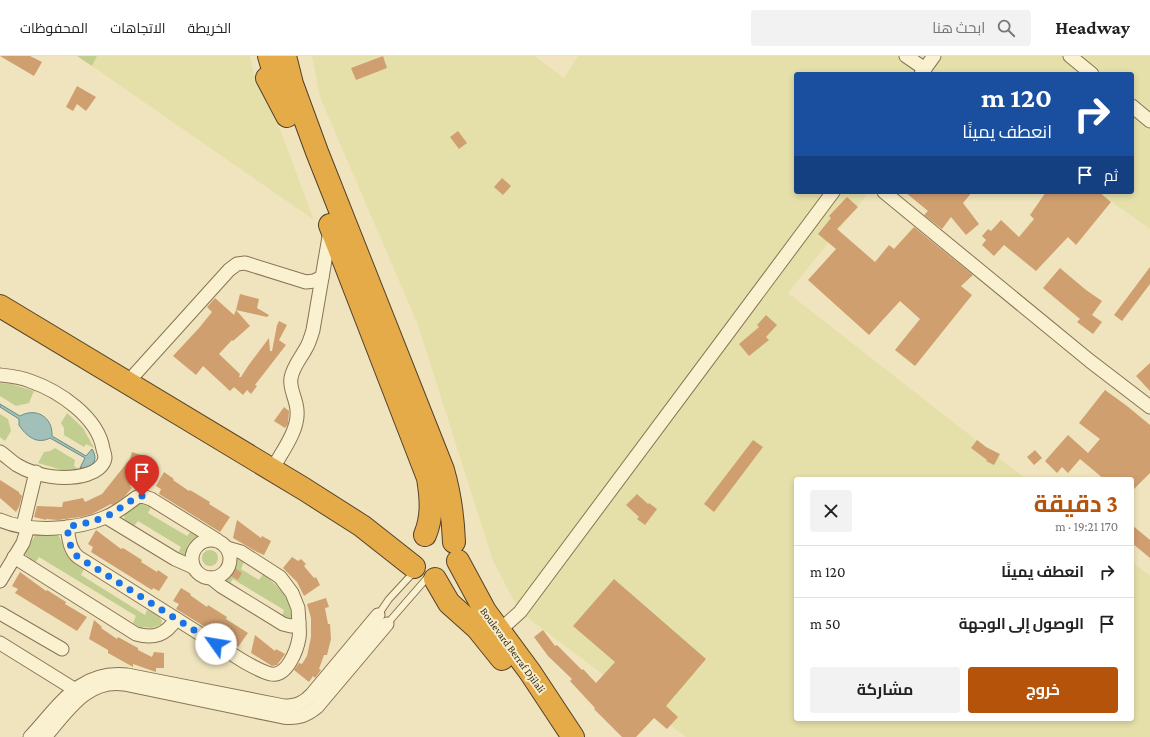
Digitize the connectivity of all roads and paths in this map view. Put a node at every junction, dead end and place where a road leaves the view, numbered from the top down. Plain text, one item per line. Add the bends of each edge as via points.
1 (260, 56) edge
2 (269, 56) edge
3 (285, 56) edge
4 (906, 56) edge
5 (934, 56) edge
6 (1070, 56) edge
7 (923, 71) edge
8 (1090, 72) edge
9 (1134, 108) edge
10 (287, 116) junction
11 (1150, 120) edge
12 (831, 194) edge
13 (886, 194) edge
14 (330, 227) junction
15 (322, 277) junction
16 (0, 306) edge
17 (0, 374) edge
18 (127, 383) junction
19 (1150, 407) edge
20 (0, 452) edge
21 (272, 470) junction
22 (36, 472) junction
23 (106, 517) junction
24 (0, 520) edge
25 (26, 527) junction
26 (67, 527) junction
27 (426, 534) junction
28 (222, 544) junction
29 (456, 551) junction
30 (14, 557) junction
31 (193, 567) junction
32 (423, 573) junction
33 (211, 578) junction
34 (0, 581) edge
35 (0, 613) edge
36 (176, 619) junction
37 (382, 619) junction
38 (299, 623) junction
39 (500, 631) junction
40 (0, 643) edge
41 (62, 649) dead end
42 (74, 689) junction
43 (30, 737) edge
44 (45, 737) edge
45 (556, 737) edge
46 (573, 737) edge

1 - 10 highway via 270,84
2 - 10 highway
3 - 29 highway via 299,105 443,470 452,510
4 - 7 street
5 - 7 street
6 - 8 street
9 - 11 street
10 - 14 highway
12 - 39 street via 520,612
13 - 19 street
14 - 15 street
14 - 27 highway via 428,478 431,501
15 - 18 street via 306,282 246,263 237,264
15 - 21 street via 314,330 291,379 298,412 296,428
16 - 18 highway
17 - 22 street via 30,380 68,400 95,428 102,443 105,458 102,466 94,472 80,477 62,478
18 - 21 highway
20 - 22 street via 18,466
21 - 32 highway via 362,526
22 - 25 street
23 - 26 street
23 - 28 street via 137,497 147,497
23 - 31 street via 175,559
24 - 25 street
25 - 26 street
25 - 30 street via 26,537
26 - 36 street via 71,548 78,557
27 - 29 highway via 438,533 450,538
27 - 32 highway via 416,543 412,555
28 - 31 street via 206,540 196,546 191,556
28 - 33 street via 230,560 226,570
28 - 38 street via 241,552 280,577 292,593 298,608
29 - 32 highway via 452,572 447,576
29 - 39 highway, Boulevard Berraf Djilali via 478,599
30 - 34 street
30 - 36 street via 136,634 150,636 162,633 168,630
31 - 33 street via 200,575
32 - 37 lane
32 - 37 lane via 389,599
32 - 45 highway, Boulevard Berraf Djilali via 449,603 477,628 513,673
33 - 38 street via 283,624 290,626
35 - 41 street
36 - 38 street via 243,661 271,674 286,669 299,638
37 - 42 street via 310,697 296,705 284,706 117,674 99,676
37 - 44 street via 317,707 302,717 283,717 124,684 109,684 94,688 82,696
39 - 46 highway, Boulevard Berraf Djilali
40 - 42 street
42 - 43 street

